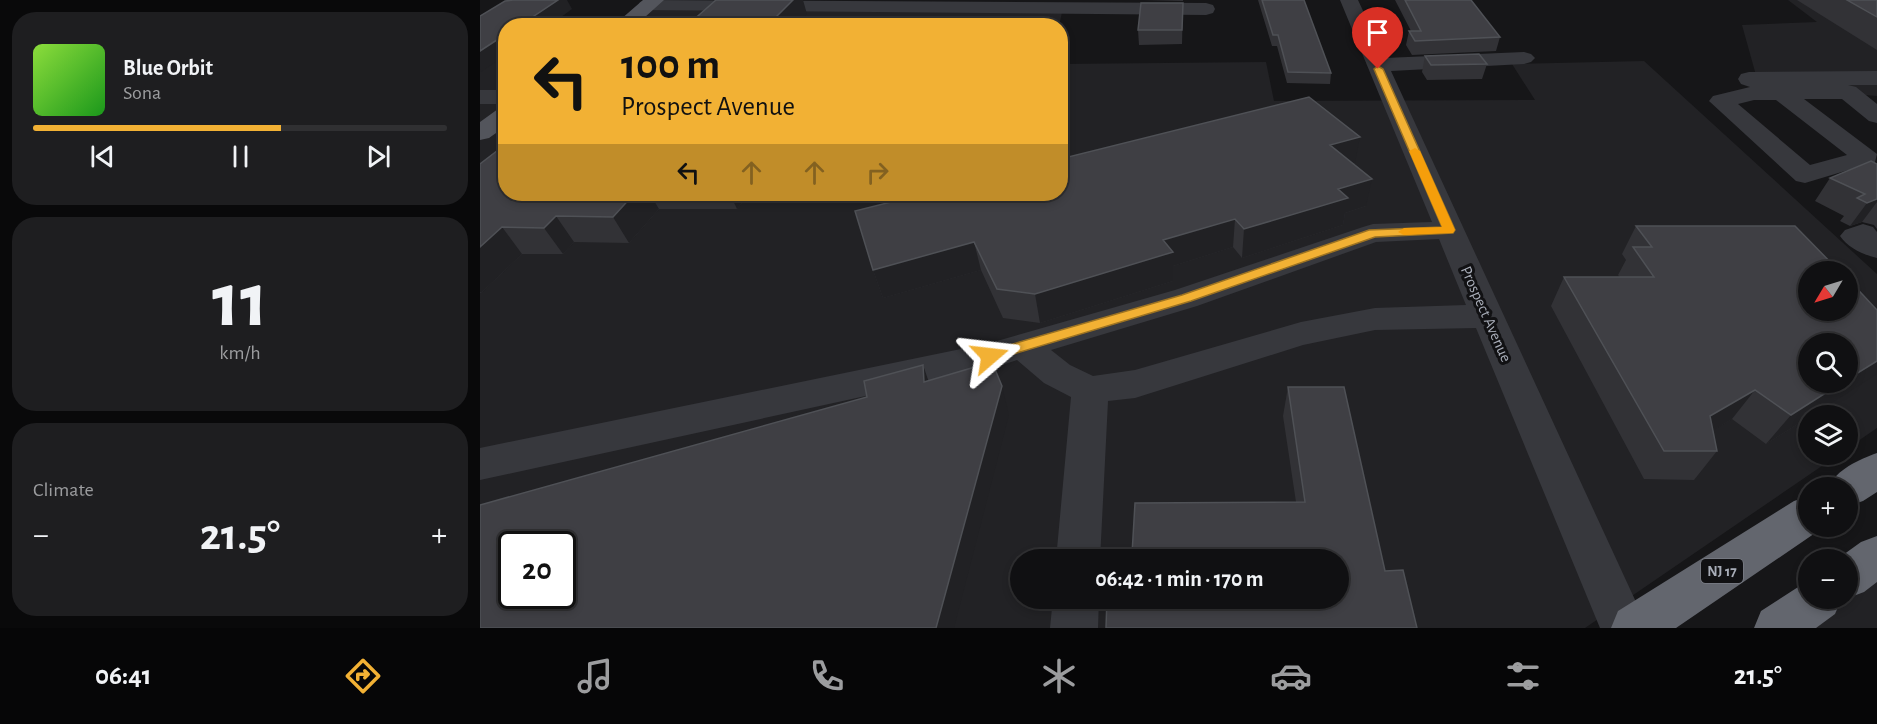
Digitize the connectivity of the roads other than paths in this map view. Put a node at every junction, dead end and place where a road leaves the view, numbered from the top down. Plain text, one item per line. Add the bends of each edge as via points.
1 (1349, 0) edge
2 (651, 3) edge
3 (1104, 4) edge
4 (1206, 9) dead end
5 (632, 18) edge
6 (1524, 58) dead end
7 (1377, 65) junction
8 (1877, 78) edge
9 (1780, 92) junction
10 (480, 97) edge
11 (498, 97) edge
12 (1877, 116) edge
13 (498, 120) edge
14 (480, 134) edge
15 (1449, 230) junction
16 (1487, 316) junction
17 (1023, 346) junction
18 (1089, 390) junction
19 (480, 464) edge
20 (1877, 470) edge
21 (1858, 482) edge
22 (1798, 521) edge
23 (1079, 549) edge
24 (1075, 609) edge
25 (1804, 609) edge
26 (1074, 628) edge
27 (1624, 628) edge
28 (1635, 628) edge
29 (1778, 628) edge

1 - 7 street, Prospect Avenue
2 - 3 street
2 - 5 main road
3 - 4 street
6 - 7 street
7 - 15 street, Prospect Avenue
8 - 9 street via 1749,79
9 - 9 street via 1858,151 1866,157 1805,174 1721,101
9 - 12 street via 1848,92
10 - 11 street
13 - 14 main road
15 - 16 street, Prospect Avenue
15 - 17 street via 1373,233 1186,298
16 - 18 street via 1425,316 1354,323 1301,333 1135,384
16 - 27 street, Prospect Avenue
17 - 18 street via 1058,374
17 - 19 street via 905,375
18 - 23 street
20 - 21 highway
22 - 28 highway, NJ 17
24 - 26 street
25 - 29 highway

